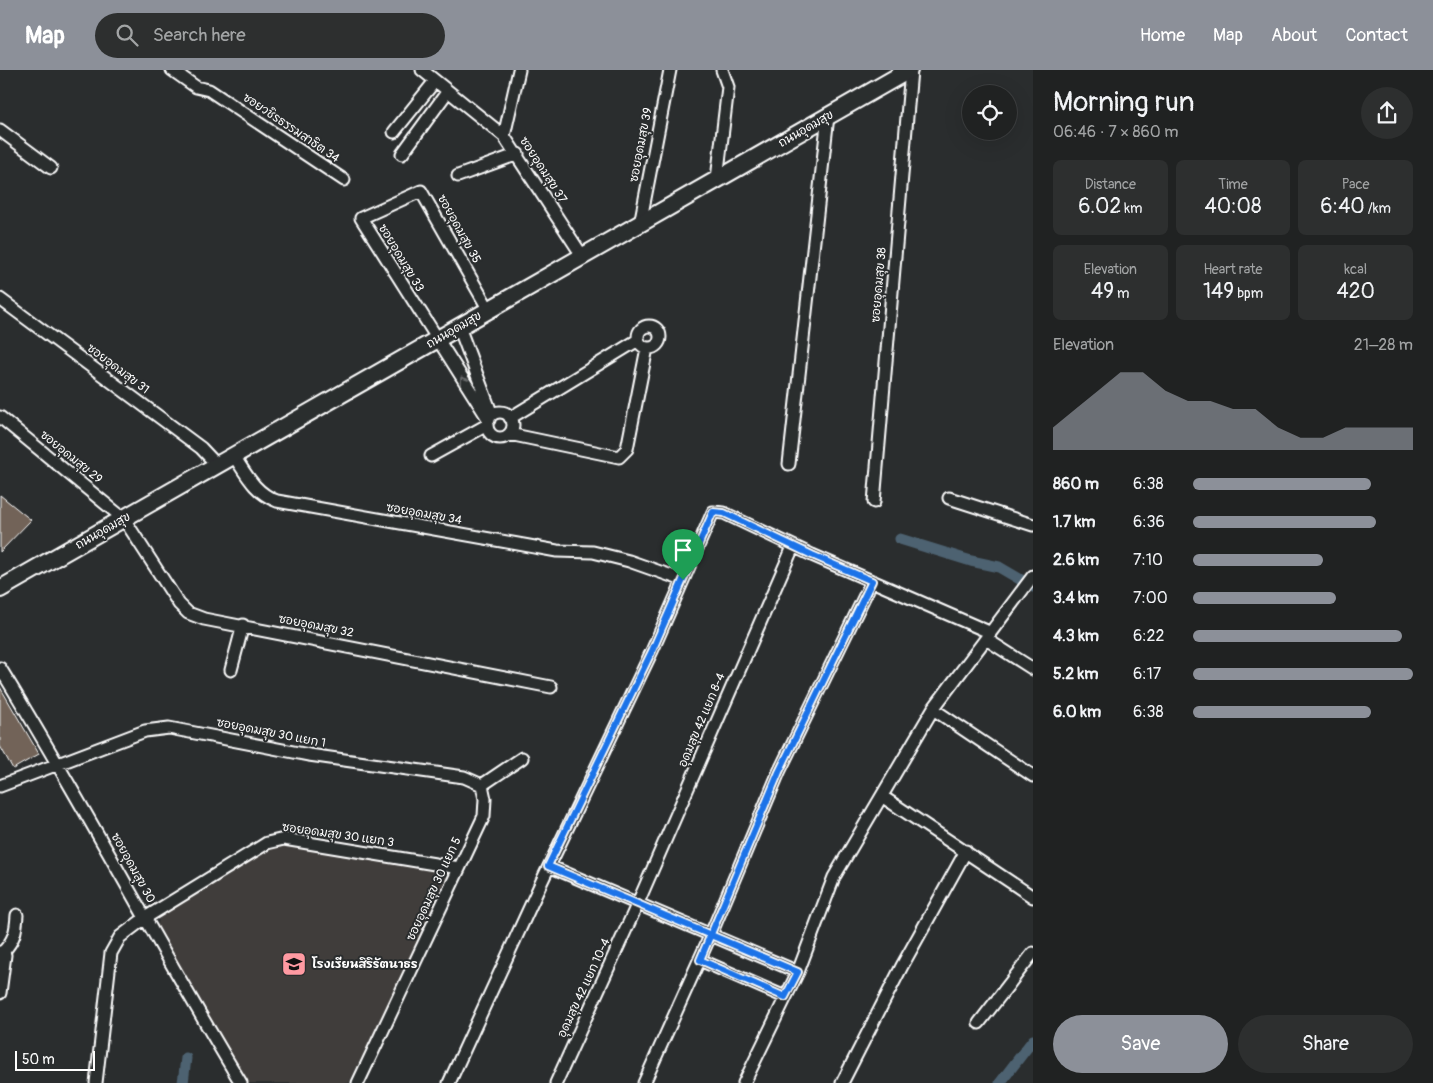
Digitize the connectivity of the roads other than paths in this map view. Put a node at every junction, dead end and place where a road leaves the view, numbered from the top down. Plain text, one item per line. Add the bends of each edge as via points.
1 (172, 70) edge
2 (422, 70) edge
3 (519, 70) edge
4 (670, 70) edge
5 (722, 70) edge
6 (910, 70) edge
7 (435, 81) junction
8 (448, 91) junction
9 (828, 116) junction
10 (0, 130) edge
11 (394, 132) dead end
12 (504, 136) junction
13 (402, 154) dead end
14 (518, 154) junction
15 (51, 168) dead end
16 (458, 176) dead end
17 (718, 179) junction
18 (344, 180) dead end
19 (391, 204) joint
20 (640, 224) junction
21 (583, 257) junction
22 (0, 299) edge
23 (489, 310) junction
24 (459, 327) junction
25 (437, 340) junction
26 (638, 340) junction
27 (647, 348) junction
28 (0, 417) edge
29 (510, 418) junction
30 (489, 420) junction
31 (509, 434) junction
32 (234, 456) junction
33 (431, 456) dead end
34 (789, 464) dead end
35 (217, 465) junction
36 (949, 498) dead end
37 (874, 502) dead end
38 (124, 519) junction
39 (1033, 525) edge
40 (793, 546) junction
41 (1033, 576) edge
42 (683, 580) junction
43 (872, 581) junction
44 (0, 589) edge
45 (243, 626) junction
46 (987, 636) junction
47 (0, 668) edge
48 (1033, 669) edge
49 (231, 670) dead end
50 (550, 687) dead end
51 (933, 708) junction
52 (522, 758) dead end
53 (58, 763) junction
54 (1033, 776) edge
55 (482, 785) junction
56 (0, 786) edge
57 (883, 797) junction
58 (966, 851) junction
59 (548, 866) junction
60 (460, 868) junction
61 (1033, 897) edge
62 (638, 905) junction
63 (18, 915) dead end
64 (145, 918) junction
65 (711, 934) junction
66 (1, 952) edge
67 (1033, 953) edge
68 (700, 960) junction
69 (798, 972) junction
70 (0, 993) edge
71 (785, 997) junction
72 (979, 1023) dead end
73 (96, 1083) edge
74 (240, 1083) edge
75 (358, 1083) edge
76 (449, 1083) edge
77 (556, 1083) edge
78 (644, 1083) edge
79 (744, 1083) edge
80 (842, 1083) edge

1 - 18 street, ซอยวชิรธรรมสาธิต 34 via 196,87 209,90
2 - 7 street, ซอยอุดมสุข 37
3 - 12 street
4 - 20 street, ซอยอุดมสุข 39
5 - 17 street via 728,87
6 - 9 main road, ถนนอุดมสุข
6 - 37 street, ซอยอุดมสุข 38
7 - 8 street, ซอยอุดมสุข 37
7 - 11 street
8 - 12 street, ซอยอุดมสุข 37
8 - 13 street
9 - 17 main road, ถนนอุดมสุข
9 - 34 street
10 - 15 street
12 - 14 street, ซอยอุดมสุข 37
14 - 16 street
14 - 21 street, ซอยอุดมสุข 37
17 - 20 main road, ถนนอุดมสุข
19 - 23 street, ซอยอุดมสุข 35 via 421,191
19 - 25 street, ซอยอุดมสุข 33 via 361,218
20 - 21 main road, ถนนอุดมสุข
21 - 23 main road, ถนนอุดมสุข
22 - 35 street, ซอยอุดมสุข 31 via 201,448
23 - 24 main road, ถนนอุดมสุข
24 - 25 main road, ถนนอุดมสุข
24 - 30 street
30 -> 25 street
25 - 32 main road, ถนนอุดมสุข
26 - 27 street
26 - 27 street via 642,328 654,327 660,339 655,346
26 - 29 street
27 - 31 street via 624,454 618,456
28 - 38 street, ซอยอุดมสุข 29
29 - 30 street via 500,413
29 - 31 street via 513,426
30 - 31 street via 493,436 501,438
30 - 33 street
32 - 35 main road, ถนนอุดมสุข
32 - 42 street, ซอยอุดมสุข 34 via 256,488 264,496 277,501 557,551 592,552
35 - 38 main road, ถนนอุดมสุข
36 - 39 street
38 - 44 main road, ถนนอุดมสุข
38 - 45 street, ซอยอุดมสุข 32 via 188,613
40 - 42 street via 724,513 713,512
40 - 43 street
40 - 62 street, อุดมสุข 42 แยก 8-4
41 - 46 street
42 - 59 street
43 - 46 street
43 - 65 street via 779,772
45 - 49 street
45 - 50 street, ซอยอุดมสุข 32
46 - 48 street
46 - 51 street
47 - 53 street, ซอยอุดมสุข 30
51 - 54 street
51 - 57 street
52 - 55 street
53 - 55 street, ซอยอุดมสุข 30 แยก 1 via 145,732 169,728 309,755 464,777
53 - 56 street, ซอยอุดมสุข 30 แยก 1
53 - 64 street, ซอยอุดมสุข 30
55 - 60 street, ซอยอุดมสุข 30 แยก 5 via 484,816
57 - 58 street
57 - 69 street via 834,877
58 - 61 street
58 - 80 street
59 - 62 street
59 - 76 street
60 - 64 street, ซอยอุดมสุข 30 แยก 3 via 305,842 274,840
60 - 75 street, ซอยอุดมสุข 30 แยก 5
62 - 65 street
62 - 77 street, อุดมสุข 42 แยก 10-4
63 - 66 street via 12,942
64 - 73 street, ซอยอุดมสุข 30 แยก 3 via 120,937 111,953
64 - 74 street, ซอยอุดมสุข 30
65 - 68 street
65 - 69 street
66 - 70 street via 5,961
67 - 72 street
68 - 71 street
68 - 78 street
69 - 71 street
71 - 79 street

